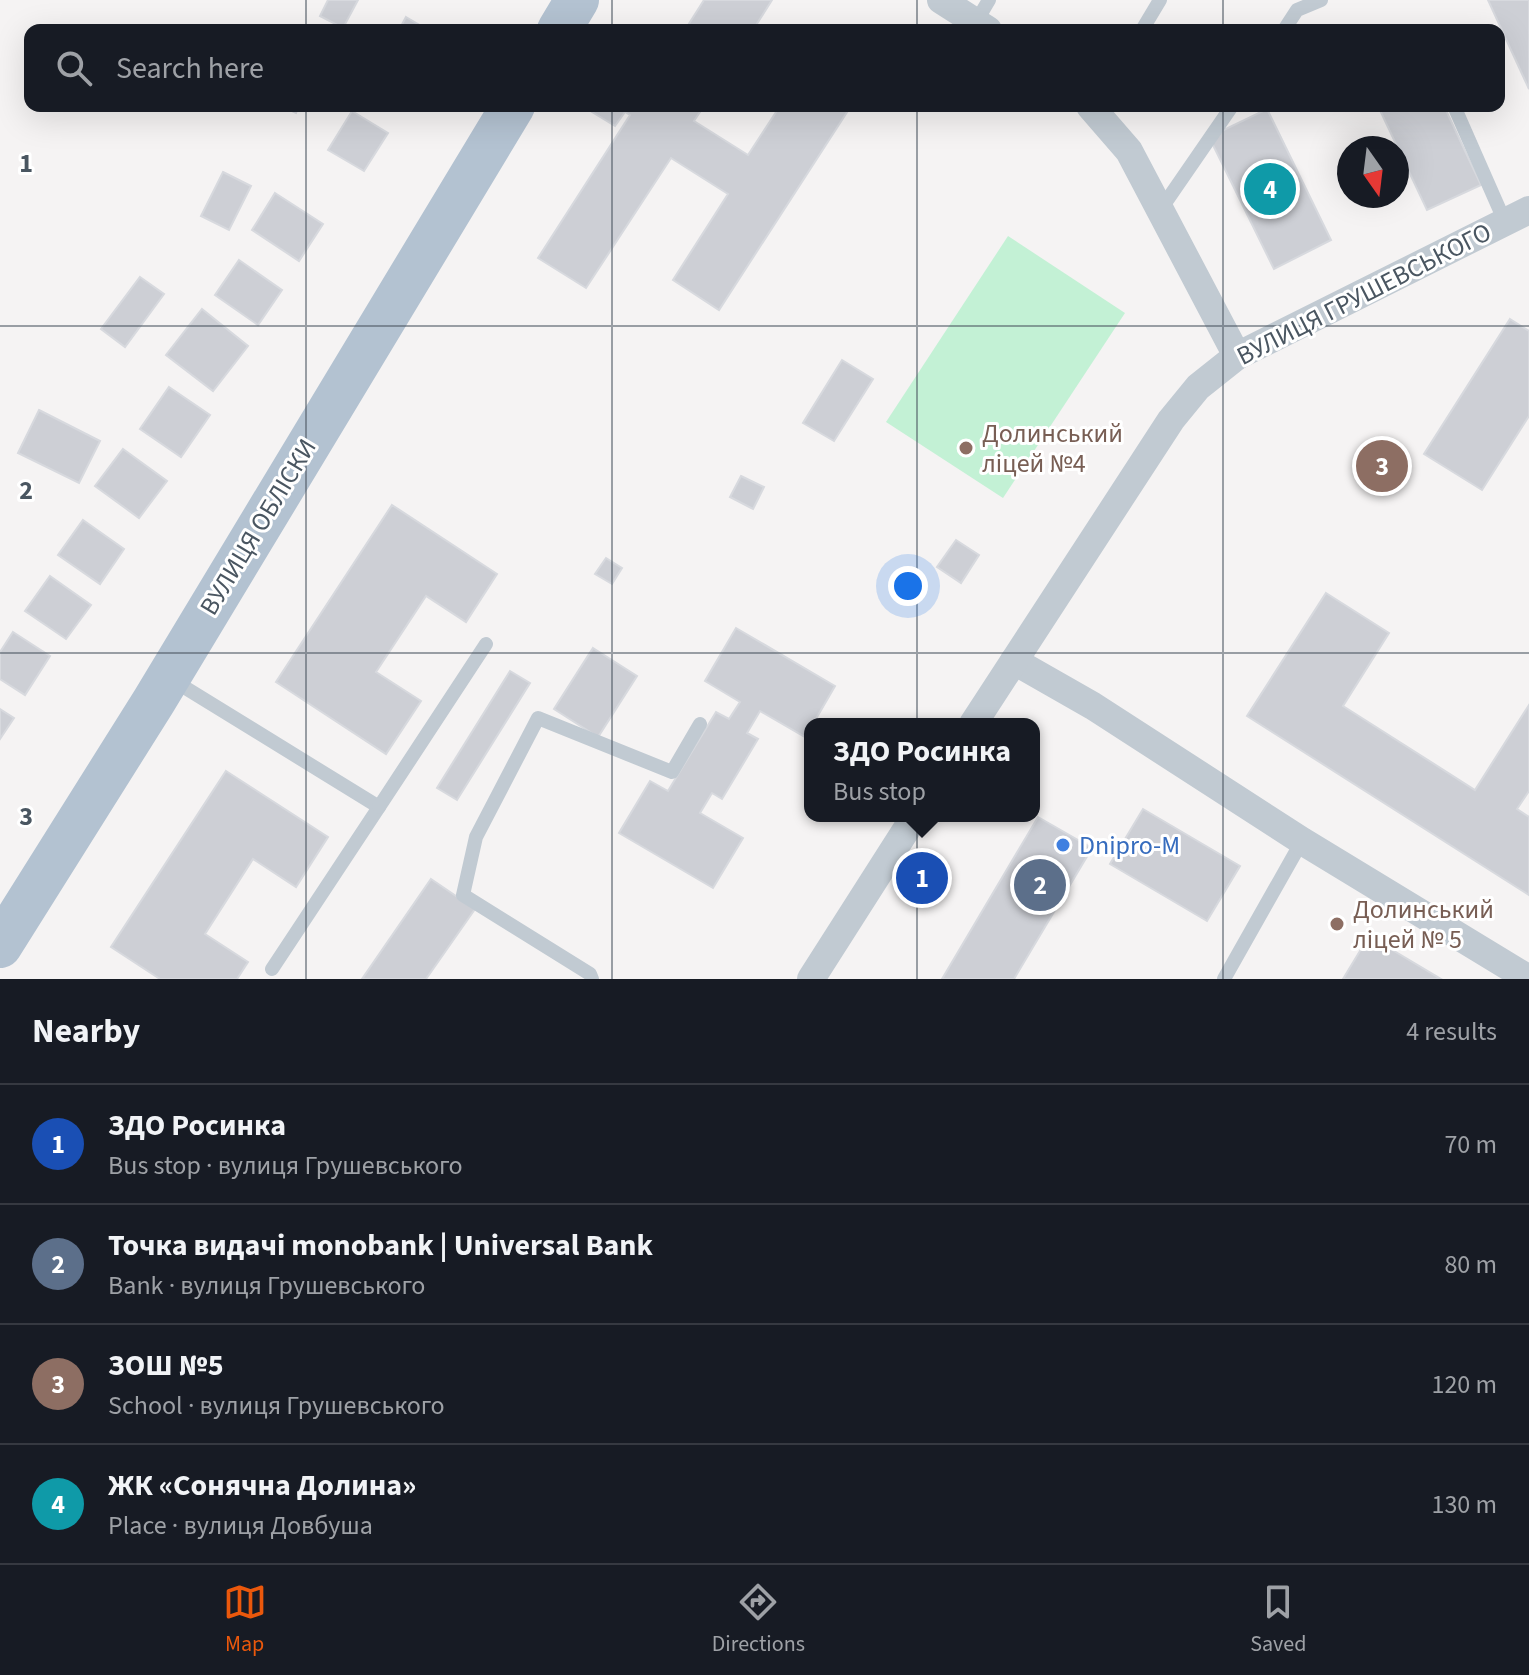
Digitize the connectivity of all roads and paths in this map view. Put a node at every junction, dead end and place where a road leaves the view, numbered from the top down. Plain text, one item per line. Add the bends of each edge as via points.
1 (577, 0) edge
2 (941, 0) edge
3 (1160, 0) edge
4 (1321, 0) edge
5 (984, 17) edge
6 (563, 24) edge
7 (1146, 24) edge
8 (1288, 24) edge
9 (509, 112) edge
10 (1097, 112) edge
11 (1228, 112) edge
12 (1457, 112) edge
13 (1161, 209) junction
14 (1517, 216) edge
15 (1237, 356) junction
16 (486, 644) dead end
17 (1014, 661) junction
18 (168, 677) junction
19 (977, 718) edge
20 (700, 724) dead end
21 (379, 807) junction
22 (911, 822) edge
23 (1302, 841) junction
24 (0, 946) edge
25 (272, 969) dead end
26 (816, 977) edge
27 (592, 979) edge
28 (1224, 979) edge
29 (1529, 979) edge

1 - 6 main road
2 - 5 street
3 - 7 lane
4 - 8 lane via 1297,10
9 - 18 main road, ВУЛИЦЯ ОБЛІСКИ
10 - 13 street via 1129,151
11 - 13 lane
12 - 14 lane
13 - 15 street
14 - 15 street, ВУЛИЦЯ ГРУШЕВСЬКОГО
15 - 17 street, ВУЛИЦЯ ГРУШЕВСЬКОГО via 1198,387 1171,420
16 - 21 lane
17 - 19 street, ВУЛИЦЯ ГРУШЕВСЬКОГО
17 - 23 street
18 - 21 lane
18 - 24 main road, ВУЛИЦЯ ОБЛІСКИ
20 - 27 lane via 672,772 538,718 476,837 463,895
21 - 25 lane
22 - 26 street
23 - 28 lane
23 - 29 street

